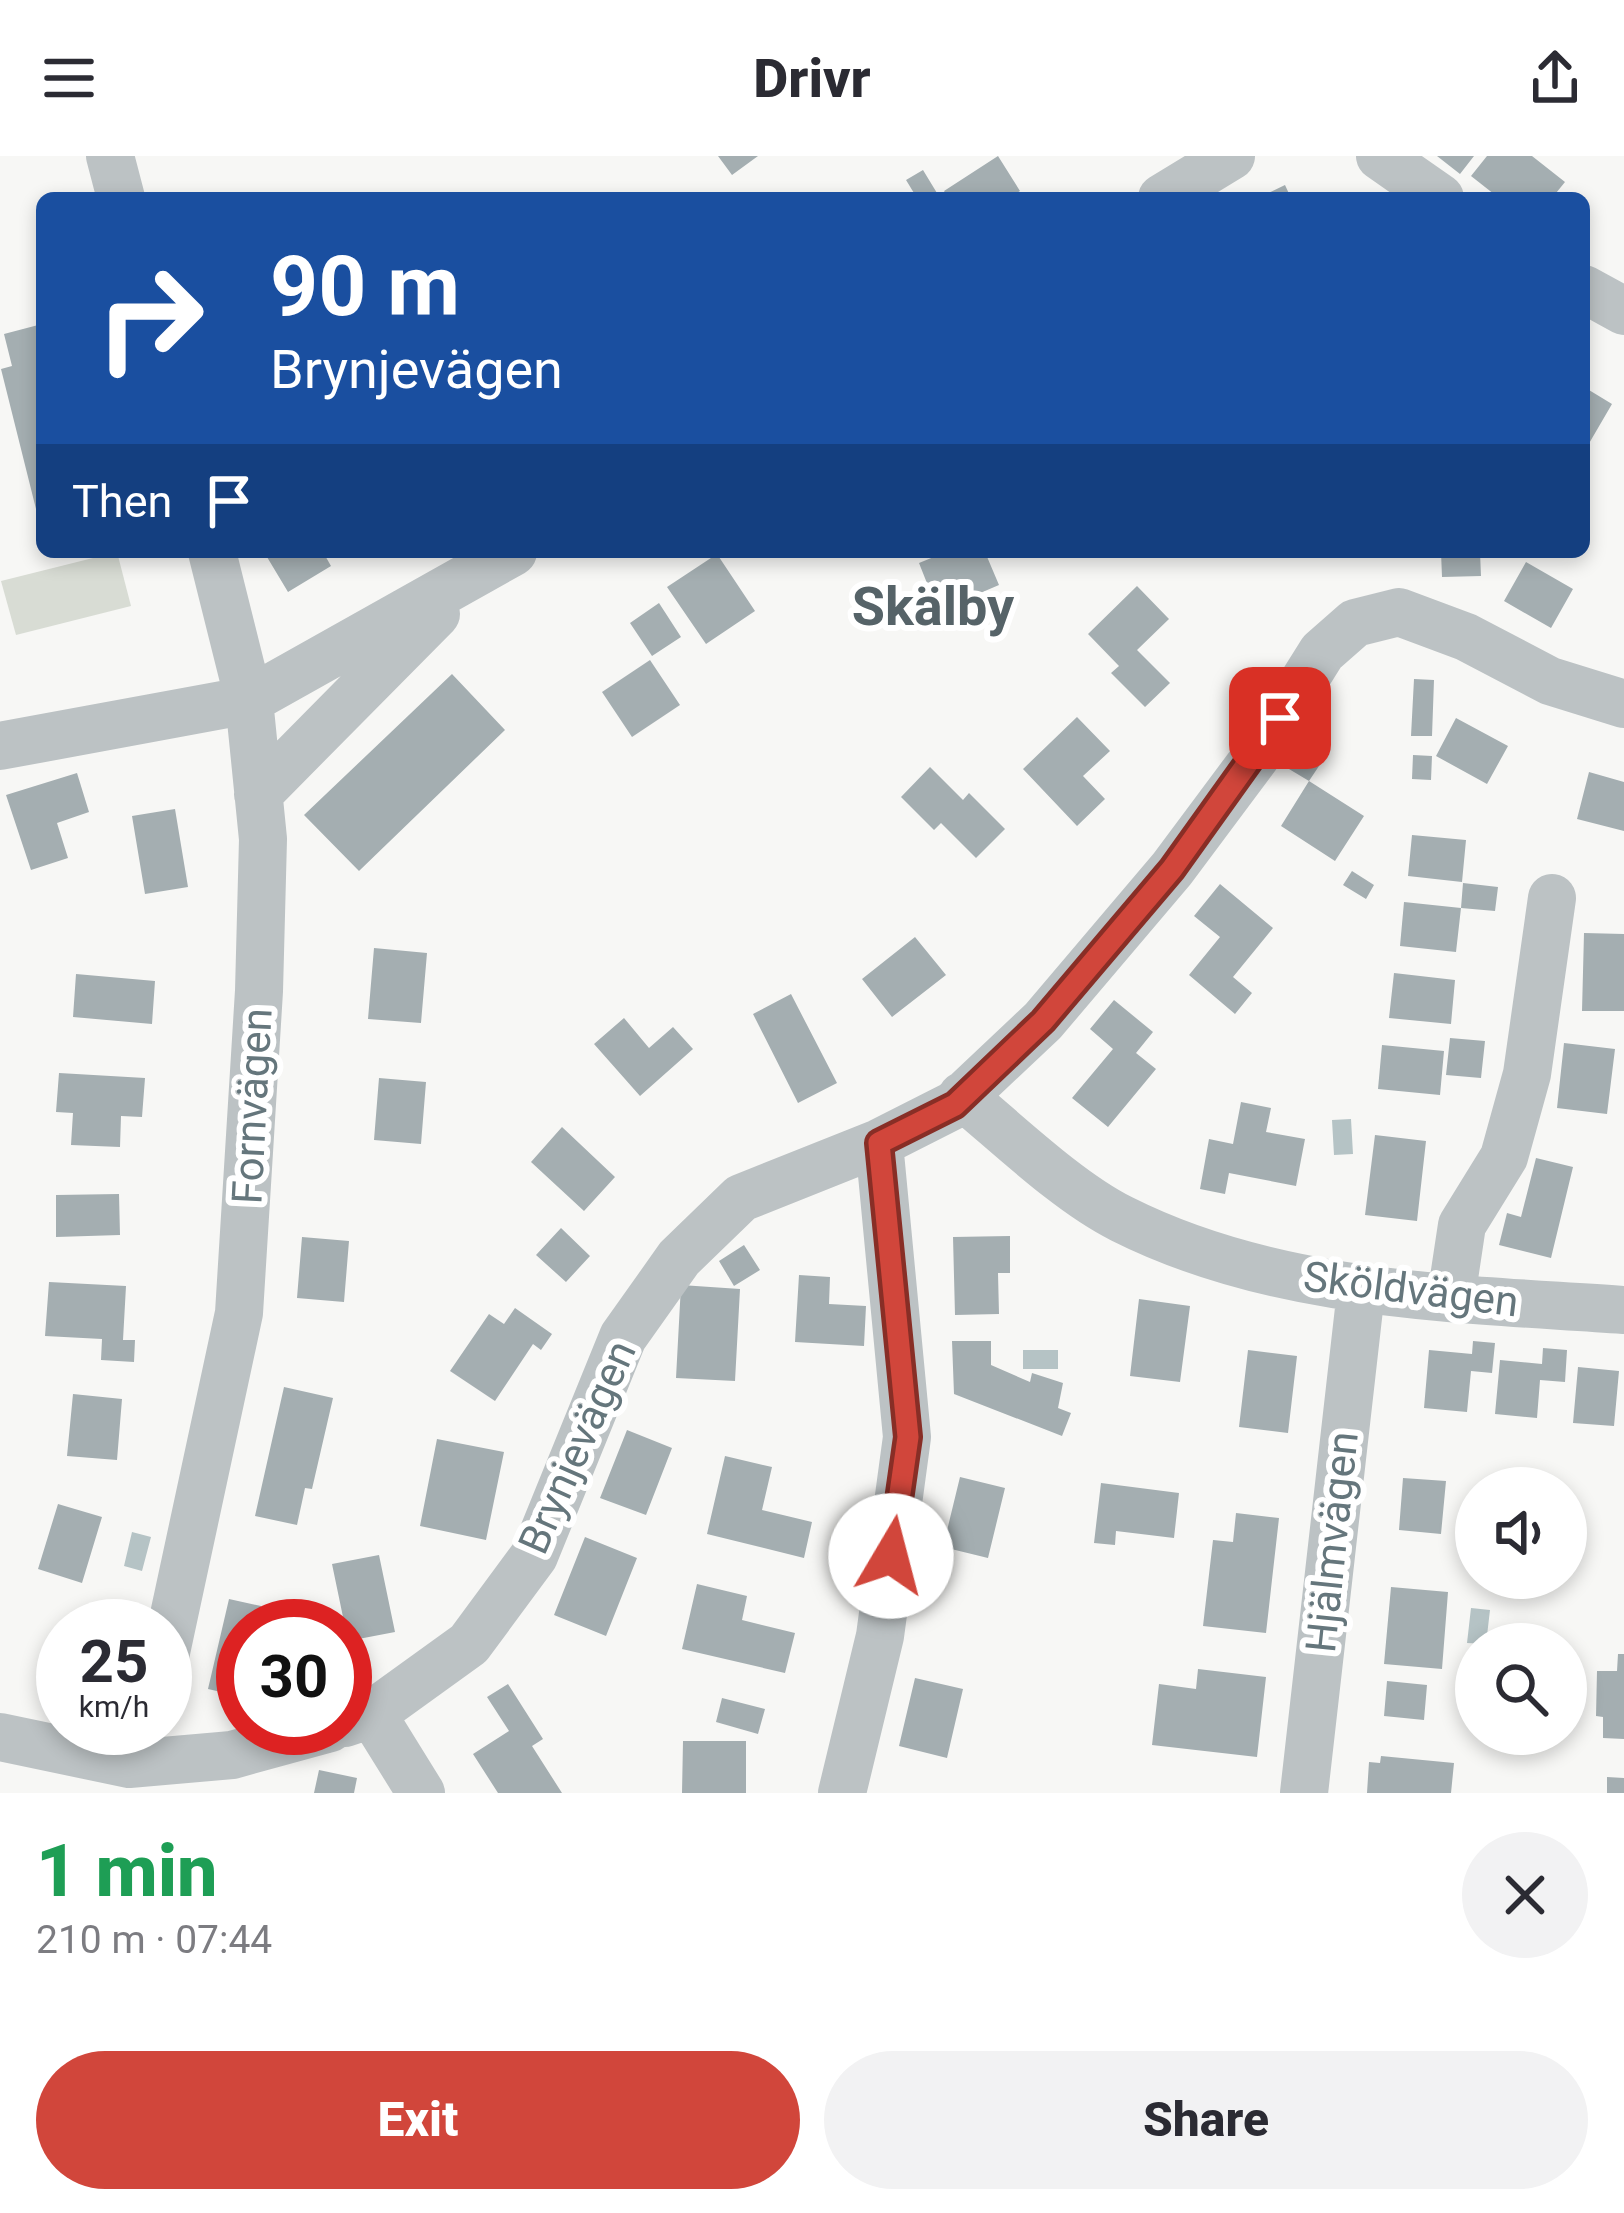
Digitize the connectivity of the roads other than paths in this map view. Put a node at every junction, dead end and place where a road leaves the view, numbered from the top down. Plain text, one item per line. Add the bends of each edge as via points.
1 (110, 156) edge
2 (1231, 156) edge
3 (1380, 156) edge
4 (119, 192) edge
5 (1172, 192) edge
6 (1431, 192) edge
7 (1590, 293) edge
8 (1624, 311) edge
9 (214, 558) edge
10 (494, 563) edge
11 (249, 700) junction
12 (1624, 704) edge
13 (0, 746) edge
14 (259, 794) junction
15 (1552, 898) dead end
16 (962, 1096) junction
17 (879, 1143) junction
18 (1360, 1291) junction
19 (1451, 1298) junction
20 (1624, 1310) edge
21 (177, 1599) edge
22 (372, 1707) edge
23 (0, 1737) edge
24 (372, 1744) edge
25 (232, 1755) edge
26 (132, 1762) edge
27 (422, 1793) edge
28 (842, 1793) edge
29 (1304, 1793) edge

1 - 4 street
2 - 5 street
3 - 6 street
7 - 8 street
9 - 11 street, Fornvägen
10 - 11 street
10 - 14 street
11 - 13 street
11 - 14 street, Fornvägen
12 - 16 street, Brynjevägen via 1550,681 1399,612 1355,623 1322,652 1172,869 1043,1021
14 - 21 street, Fornvägen via 259,991 239,1313
15 - 19 street via 1527,1074 1504,1157 1462,1225
16 - 17 street, Brynjevägen
16 - 18 street, Sköldvägen via 1120,1218 1245,1265
17 - 22 street, Brynjevägen via 741,1198 679,1258 622,1337 534,1556 469,1644
17 - 28 street via 908,1437 880,1636
18 - 19 street, Sköldvägen
18 - 29 street, Hjälmvägen
19 - 20 street, Sköldvägen
23 - 26 street, Brynjevägen
24 - 27 street
25 - 26 street, Brynjevägen

